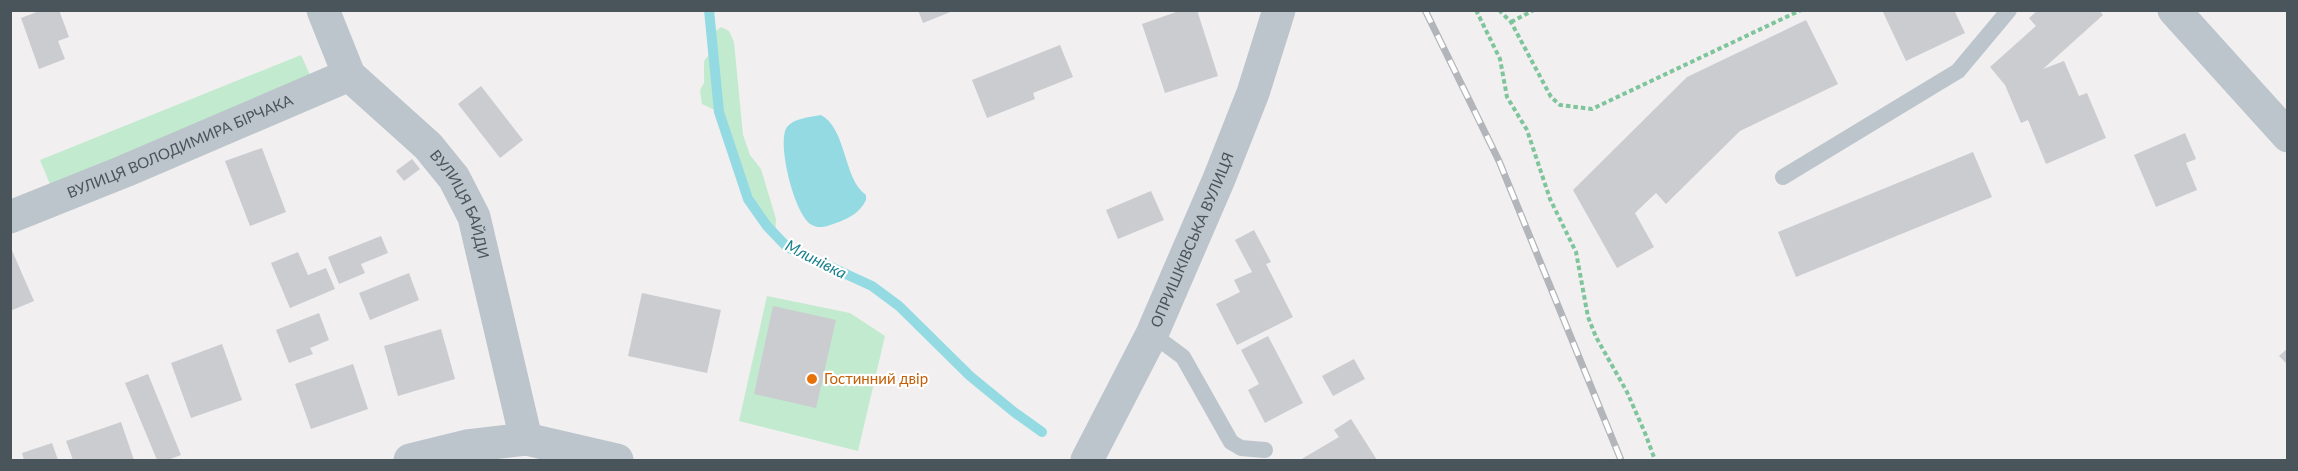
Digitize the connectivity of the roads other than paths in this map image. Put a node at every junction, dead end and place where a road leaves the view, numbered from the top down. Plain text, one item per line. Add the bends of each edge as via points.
1 (323, 10) edge
2 (1279, 10) edge
3 (2009, 10) edge
4 (2174, 10) edge
5 (349, 75) junction
6 (2288, 136) edge
7 (1783, 177) dead end
8 (10, 217) edge
9 (1152, 334) junction
10 (526, 439) junction
11 (1265, 450) dead end
12 (410, 460) edge
13 (618, 460) edge
14 (1087, 460) edge

1 - 5 street, ВУЛИЦЯ БАЙДИ
2 - 9 street, ОПРИШКІВСЬКА ВУЛИЦЯ via 1253,93
3 - 7 lane via 1958,71
4 - 6 street
5 - 8 street, ВУЛИЦЯ ВОЛОДИМИРА БІРЧАКА
5 - 10 street, ВУЛИЦЯ БАЙДИ via 428,146 454,178 474,217
9 - 11 lane via 1183,357 1231,442 1241,448
9 - 14 street, ОПРИШКІВСЬКА ВУЛИЦЯ
10 - 12 street via 467,446
10 - 13 street

